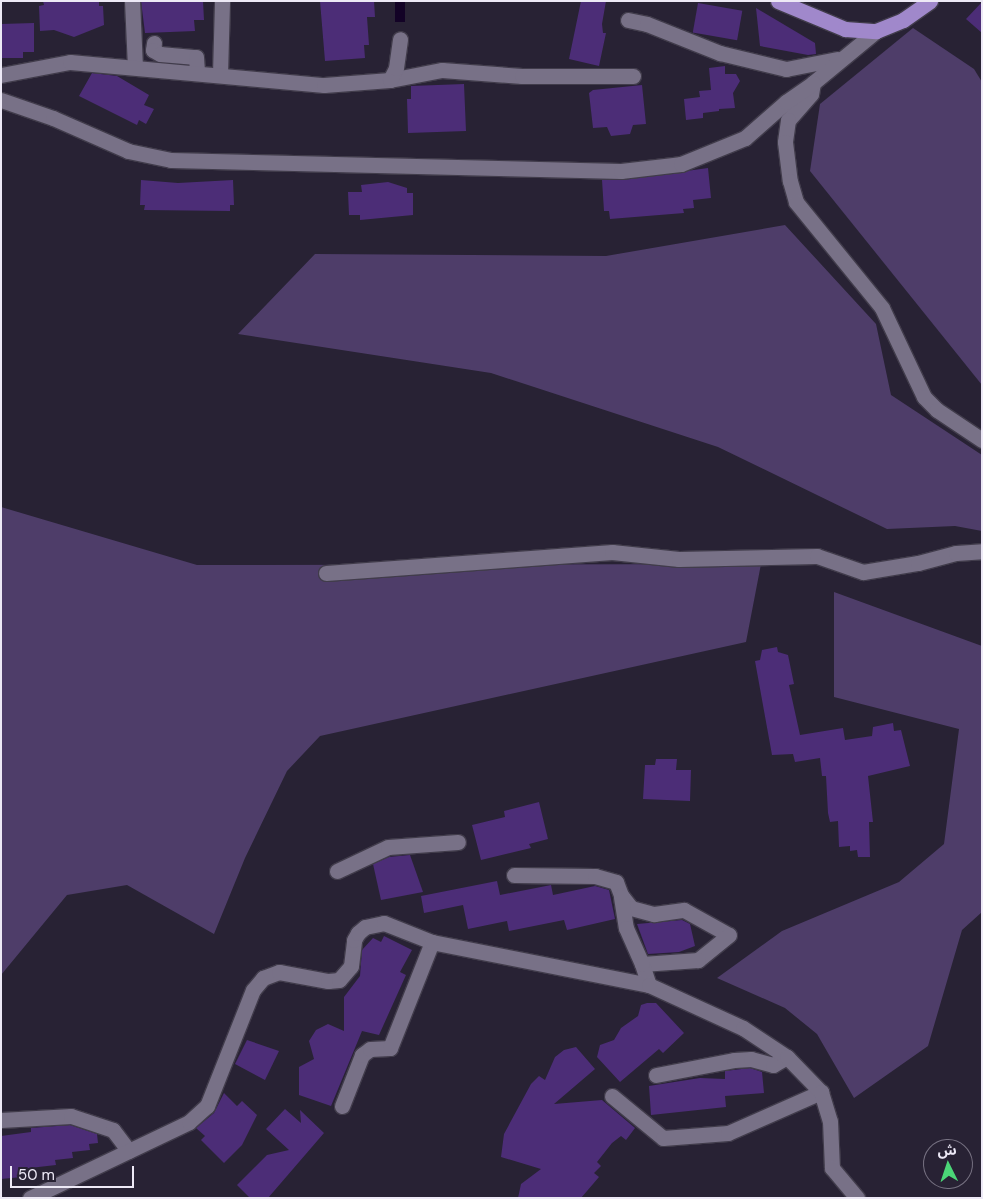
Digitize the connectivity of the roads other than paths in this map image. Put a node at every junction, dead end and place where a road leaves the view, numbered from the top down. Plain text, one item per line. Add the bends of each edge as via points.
1 (132, 1) edge
2 (222, 1) edge
3 (778, 1) edge
4 (926, 3) edge
5 (628, 20) dead end
6 (876, 31) junction
7 (400, 39) dead end
8 (154, 43) dead end
9 (839, 59) junction
10 (135, 68) junction
11 (197, 73) junction
12 (1, 74) edge
13 (220, 74) junction
14 (633, 76) dead end
15 (390, 80) junction
16 (813, 83) junction
17 (1, 100) edge
18 (982, 440) edge
19 (982, 552) edge
20 (326, 573) dead end
21 (458, 842) dead end
22 (336, 870) dead end
23 (514, 876) dead end
24 (620, 895) junction
25 (432, 942) junction
26 (642, 964) junction
27 (649, 985) junction
28 (787, 1057) junction
29 (656, 1075) dead end
30 (821, 1092) junction
31 (612, 1096) dead end
32 (342, 1106) dead end
33 (1, 1120) edge
34 (129, 1151) junction
35 (30, 1198) edge
36 (857, 1198) edge

1 - 10 street
2 - 13 street
3 - 6 main road via 845,29
4 - 6 main road via 903,20
5 - 9 street via 647,24 720,53 786,69
6 - 9 street
7 - 15 street via 396,68
8 - 11 street via 153,50 160,54 196,57
9 - 16 street
10 - 11 street
10 - 12 street via 70,62
11 - 13 street
13 - 15 street via 324,84
14 - 15 street via 522,76 442,70
16 - 17 street via 744,138 681,164 621,171 171,160 128,152 53,118
16 - 18 street via 811,94 788,120 786,132 790,181 796,202 882,308 924,397 936,410
19 - 20 street via 956,553 918,564 863,572 816,556 679,559 612,552
21 - 22 street via 388,847
23 - 24 street via 595,876 616,882
24 - 26 street via 626,928
24 - 26 street via 631,908 654,914 684,910 729,935 698,960
25 - 27 street
25 - 32 street via 390,1048 370,1049 362,1055
25 - 34 street via 384,923 375,924 365,927 354,940 351,966 339,980 328,981 291,972 270,973 253,990 207,1106 189,1122
26 - 27 street
27 - 28 street via 721,1016
28 - 29 street via 773,1065 751,1059 734,1060
28 - 30 street
30 - 31 street via 728,1133 663,1138
30 - 36 street via 830,1121 832,1168
33 - 34 street via 71,1116 113,1130
34 - 35 street

